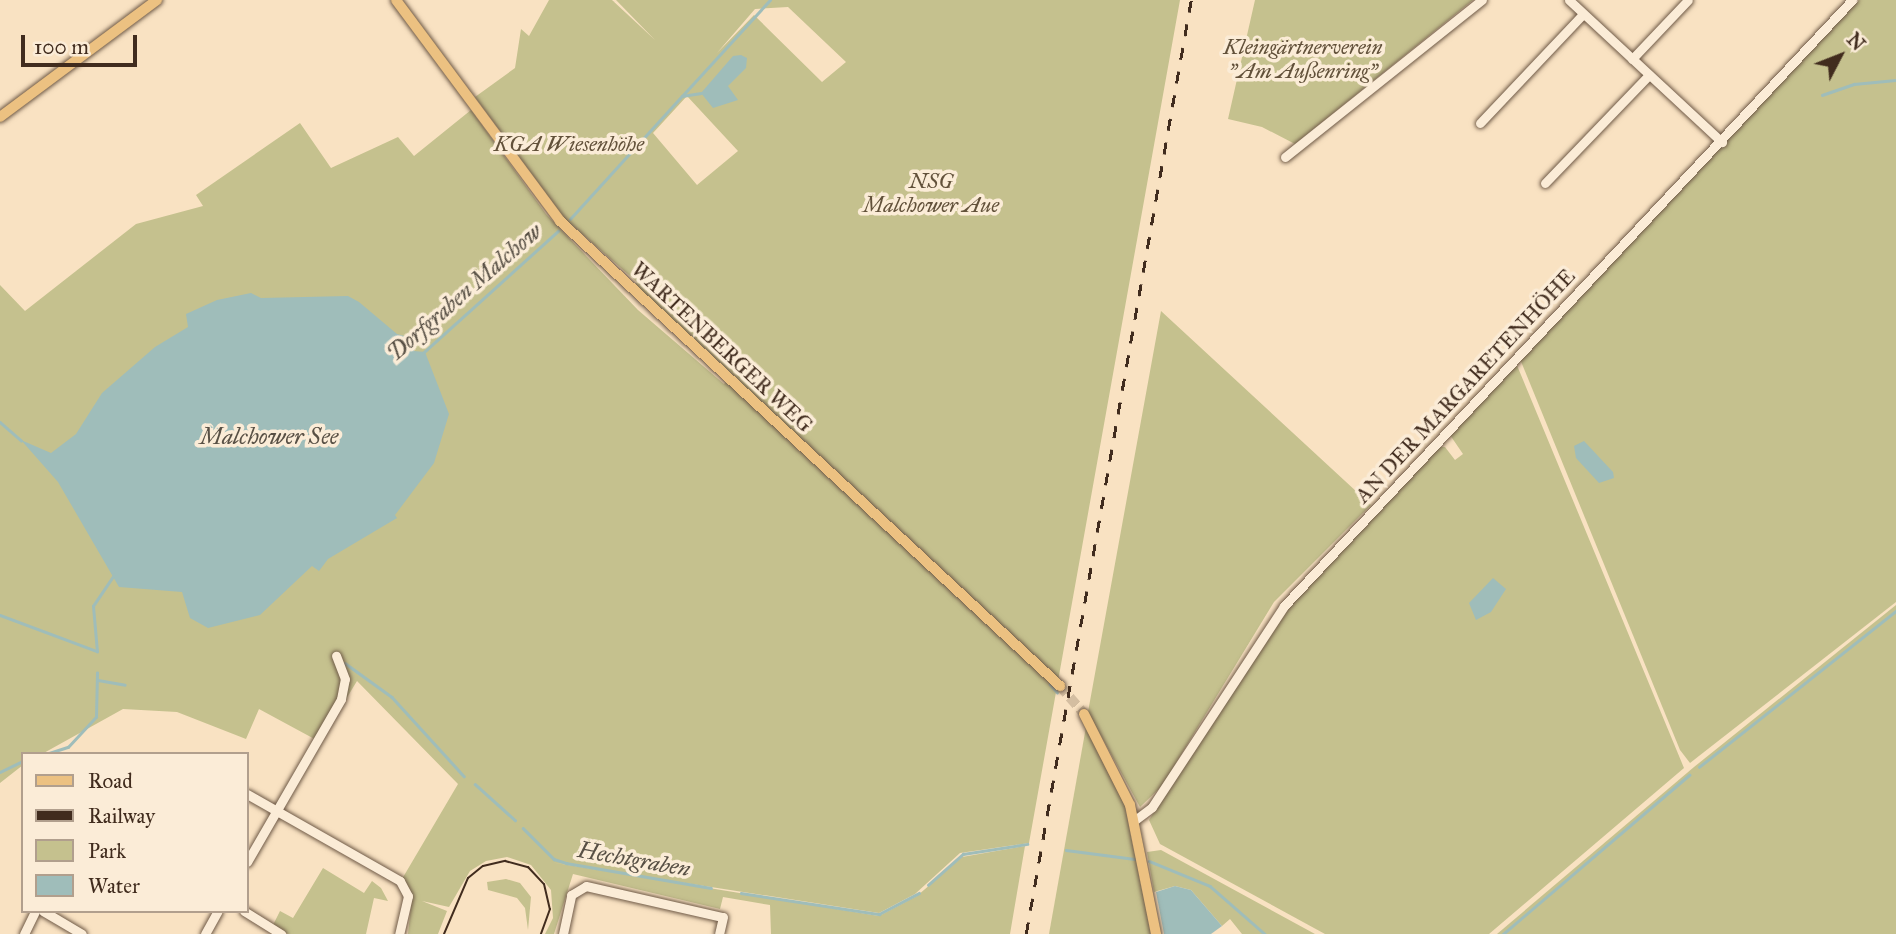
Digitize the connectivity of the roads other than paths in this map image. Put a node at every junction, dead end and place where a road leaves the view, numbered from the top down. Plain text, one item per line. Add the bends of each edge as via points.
1 (158, 0) edge
2 (396, 0) edge
3 (1482, 0) edge
4 (1569, 0) edge
5 (1688, 0) edge
6 (1852, 0) edge
7 (1583, 14) junction
8 (1632, 59) junction
9 (1649, 75) junction
10 (0, 117) edge
11 (1480, 123) dead end
12 (1722, 142) junction
13 (1285, 157) dead end
14 (1545, 183) dead end
15 (336, 656) dead end
16 (1060, 686) tunnel mouth
17 (1084, 714) tunnel mouth
18 (248, 795) edge
19 (276, 810) junction
20 (1135, 820) junction
21 (248, 860) edge
22 (35, 913) edge
23 (46, 913) edge
24 (217, 913) edge
25 (247, 913) edge
26 (24, 934) edge
27 (82, 934) edge
28 (205, 934) edge
29 (281, 934) edge
30 (398, 934) edge
31 (563, 934) edge
32 (719, 934) edge
33 (1156, 934) edge

1 - 10 main road
2 - 16 main road, WARTENBERGER WEG via 560,221
3 - 13 street
4 - 7 street
5 - 8 street
6 - 12 street, AN DER MARGARETENHÖHE
7 - 8 street
7 - 11 street
8 - 9 street
9 - 12 street
9 - 14 street
12 - 20 street, AN DER MARGARETENHÖHE via 1284,606 1152,807
15 - 19 street via 345,679 341,699
17 - 20 main road via 1115,768
18 - 19 street
19 - 21 street
19 - 30 street via 400,881 408,896
20 - 33 main road
22 - 26 street
23 - 27 street
24 - 28 street
25 - 29 street
31 - 32 street via 571,895 586,886 723,917

